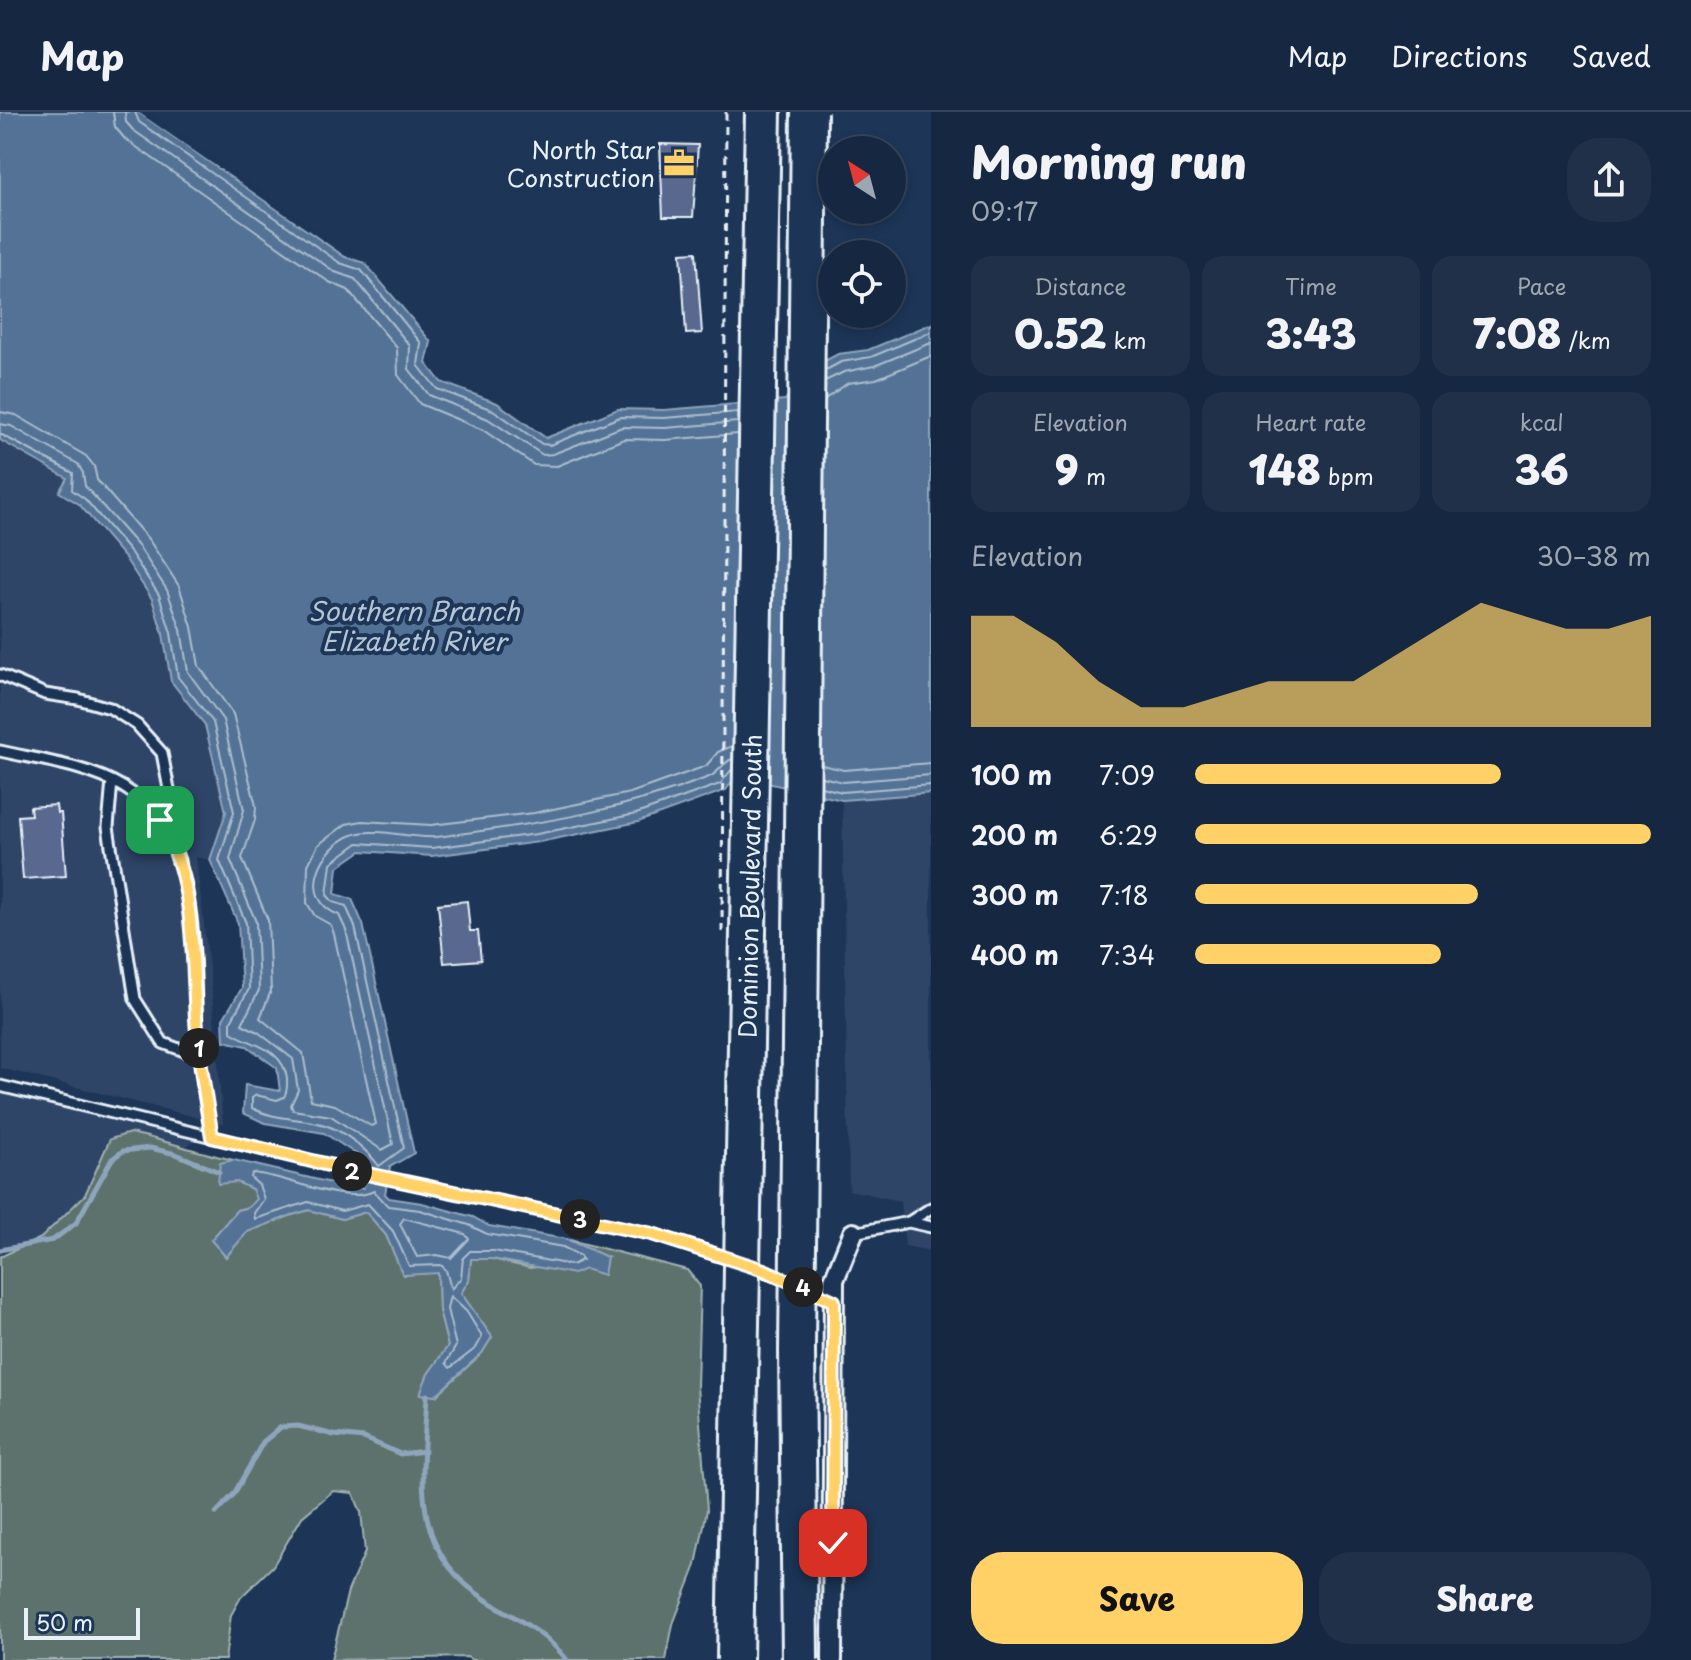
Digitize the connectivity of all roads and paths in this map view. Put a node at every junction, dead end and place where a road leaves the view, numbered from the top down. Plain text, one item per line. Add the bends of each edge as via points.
1 (726, 112) edge
2 (763, 112) edge
3 (809, 112) edge
4 (0, 675) edge
5 (0, 751) edge
6 (112, 781) junction
7 (174, 845) junction
8 (722, 935) dead end
9 (200, 1057) junction
10 (0, 1086) edge
11 (212, 1137) junction
12 (931, 1208) edge
13 (909, 1222) junction
14 (931, 1227) edge
15 (853, 1233) joint
16 (834, 1301) junction
17 (735, 1660) edge
18 (800, 1660) edge
19 (832, 1660) edge

1 - 8 path, bridge
2 - 17 highway, Dominion Boulevard South, bridge
3 - 18 highway, bridge via 797,1351
4 - 7 lane via 45,694 110,708 137,725 162,753
5 - 6 lane
6 - 7 lane via 143,802
6 - 9 lane via 110,842 135,999 163,1043
7 - 9 lane via 194,944
9 - 11 lane
10 - 11 lane
11 - 16 lane via 652,1234 764,1270
12 - 13 lane
13 - 14 lane
13 - 15 lane
15 - 16 street via 836,1272
16 - 19 street

